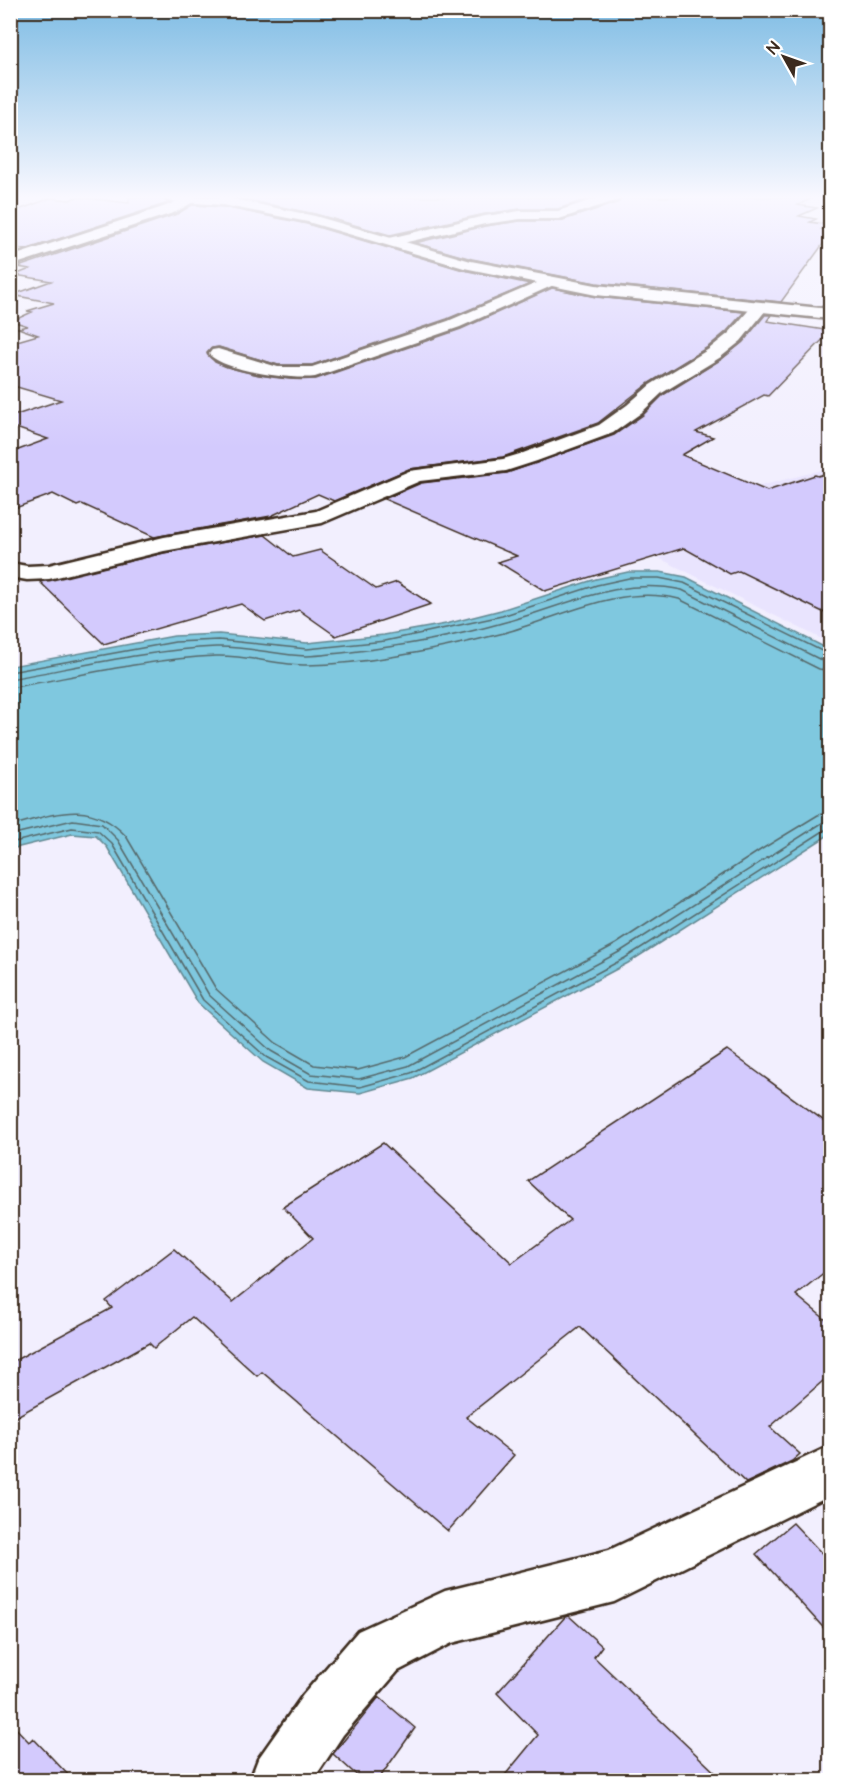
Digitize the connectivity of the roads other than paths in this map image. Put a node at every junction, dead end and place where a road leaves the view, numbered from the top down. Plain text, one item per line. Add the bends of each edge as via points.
1 (551, 281) joint
2 (760, 307) junction
3 (831, 314) edge
4 (218, 354) dead end
5 (10, 570) edge
6 (831, 1470) edge
7 (279, 1780) edge

1 - 2 main road via 596,290
1 - 4 main road via 454,324 315,372 284,373
2 - 3 main road
2 - 5 main road via 735,337 715,353 656,389 606,429 530,458 506,465 416,475 322,516 291,523 164,544 49,572
6 - 7 main road via 614,1575 445,1618 378,1651 323,1715

